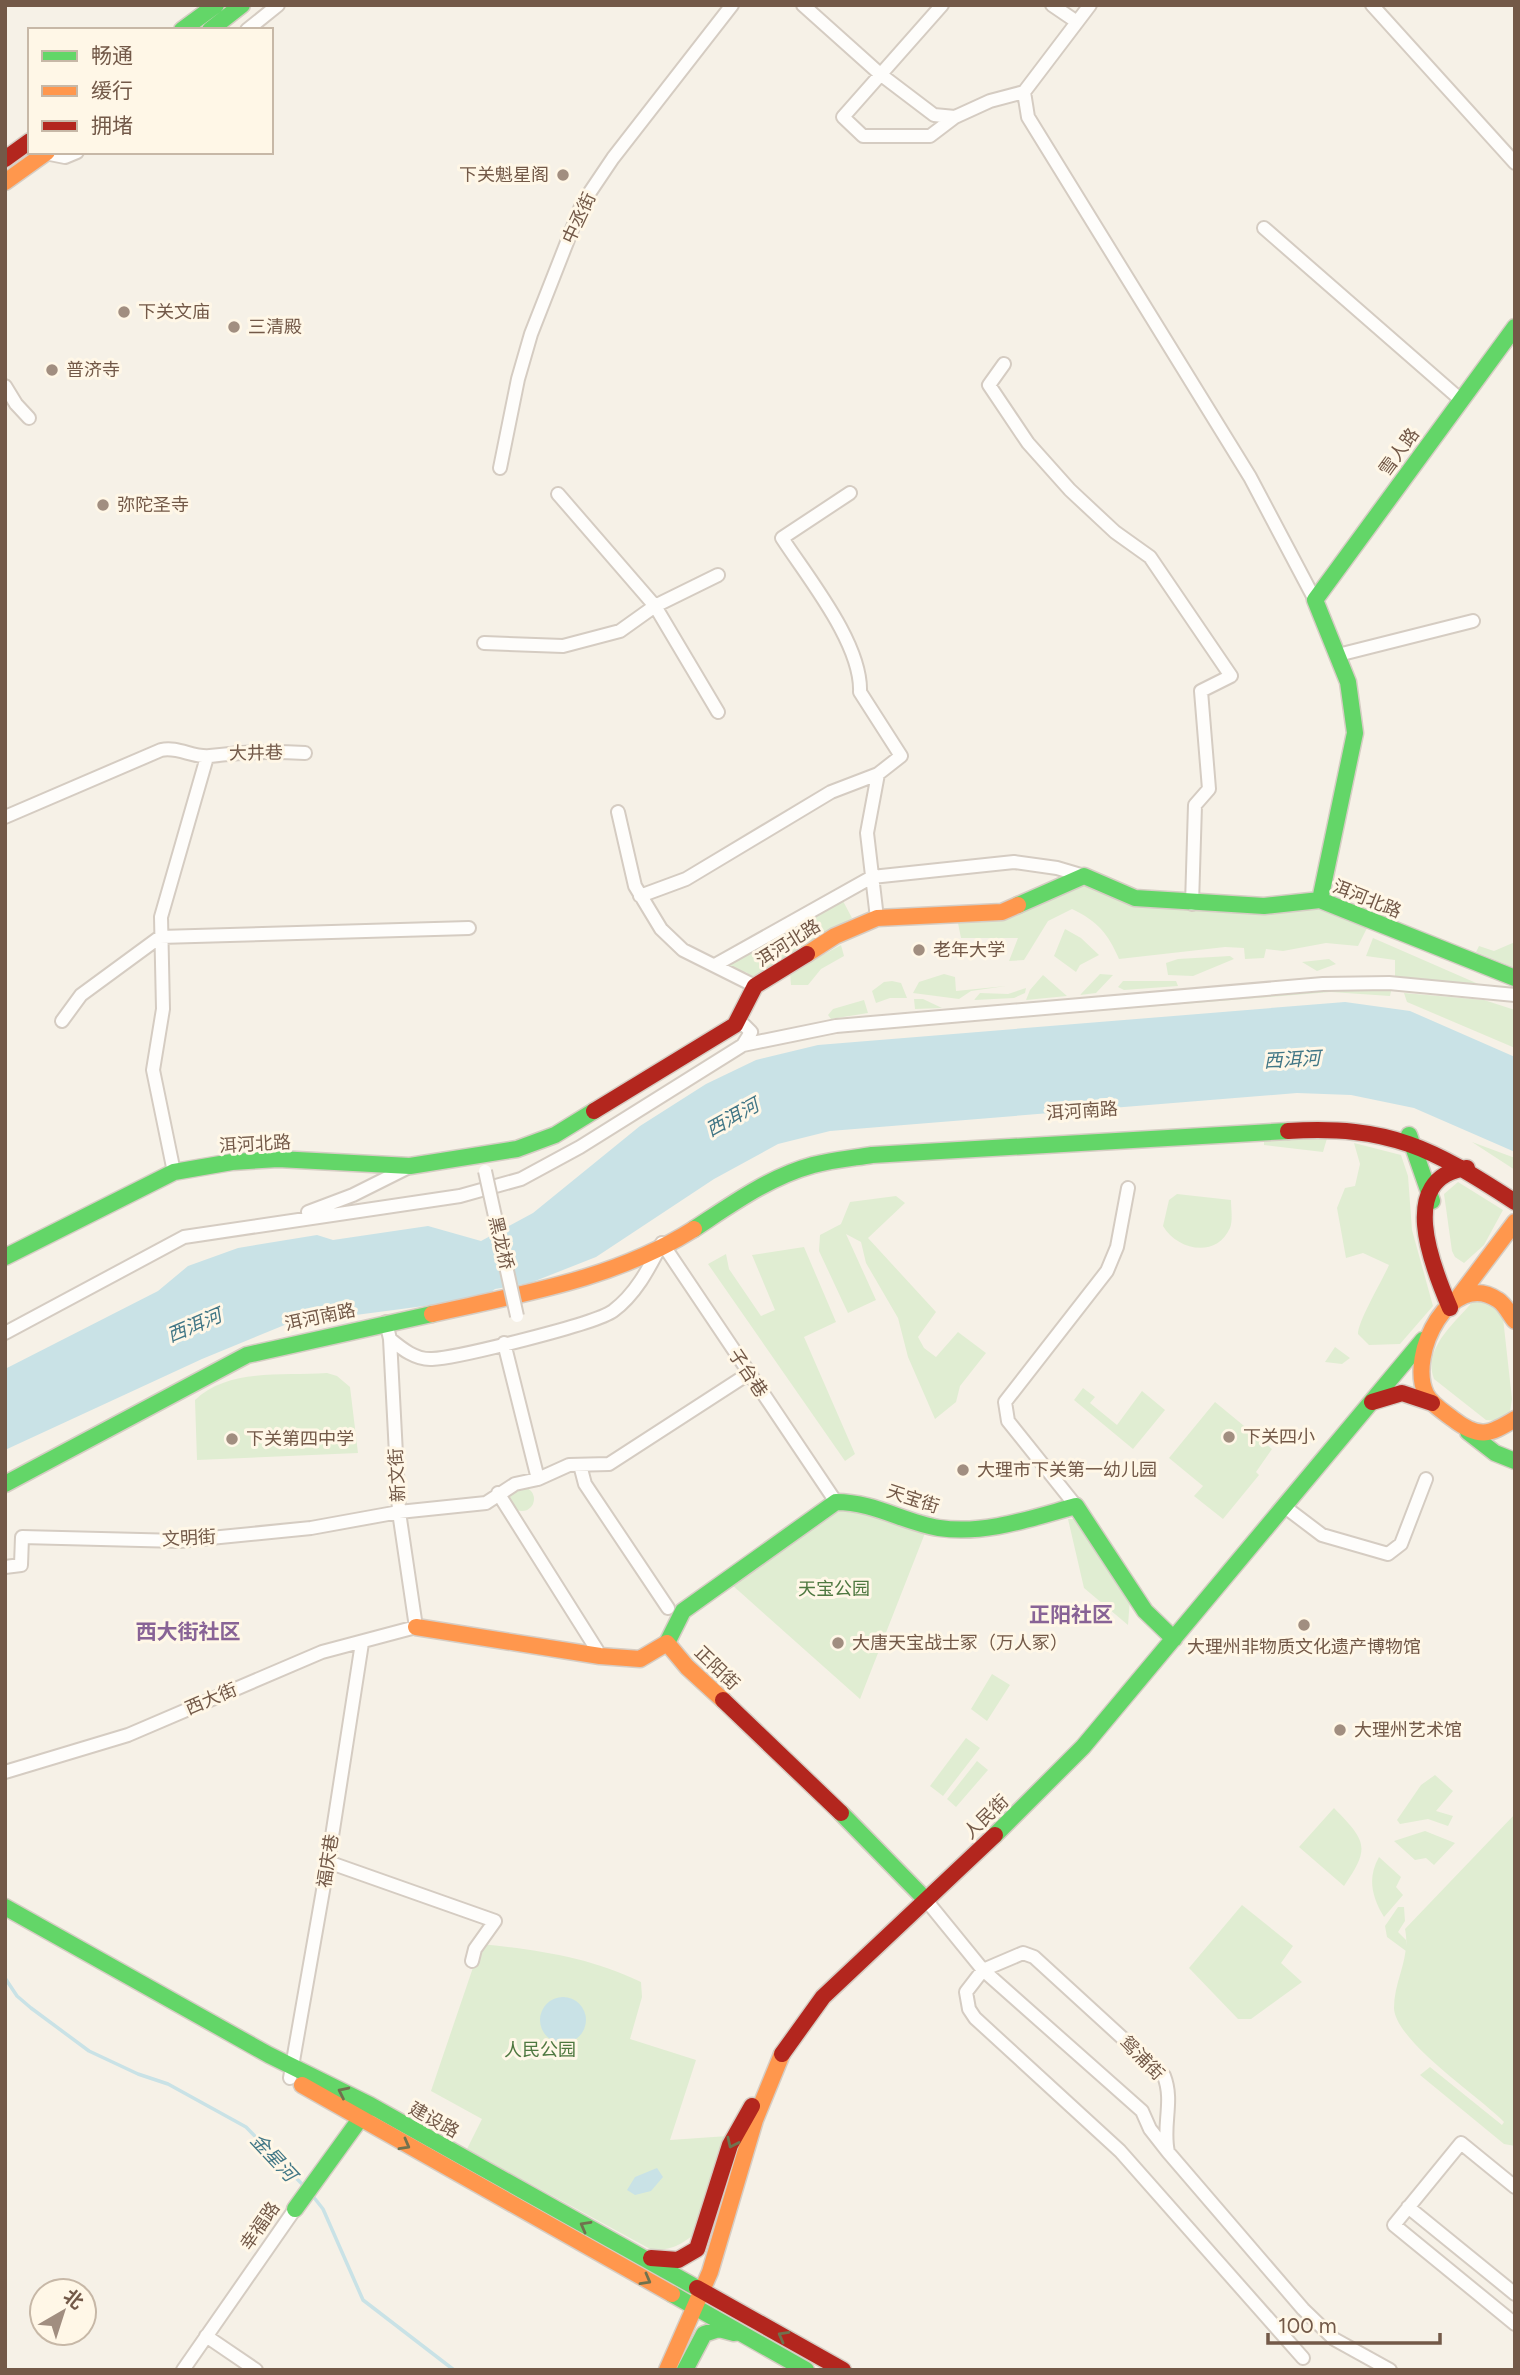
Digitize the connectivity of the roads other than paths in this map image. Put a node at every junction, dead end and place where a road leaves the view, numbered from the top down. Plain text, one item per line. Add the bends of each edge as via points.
1 (216, 5) edge
2 (242, 5) edge
3 (278, 5) edge
4 (732, 5) edge
5 (803, 5) edge
6 (942, 5) edge
7 (1052, 5) edge
8 (1090, 5) edge
9 (1373, 5) edge
10 (1077, 22) junction
11 (185, 28) edge
12 (213, 28) edge
13 (249, 28) edge
14 (880, 74) junction
15 (1024, 92) junction
16 (955, 117) junction
17 (28, 142) edge
18 (45, 154) edge
19 (51, 154) edge
20 (72, 154) edge
21 (5, 159) edge
22 (1515, 163) edge
23 (5, 182) edge
24 (1264, 228) dead end
25 (1515, 327) edge
26 (1004, 364) dead end
27 (5, 386) edge
28 (1461, 400) junction
29 (29, 418) dead end
30 (500, 468) dead end
31 (558, 494) dead end
32 (850, 494) dead end
33 (718, 575) dead end
34 (1315, 600) junction
35 (656, 606) junction
36 (1473, 621) dead end
37 (484, 643) dead end
38 (1338, 655) junction
39 (718, 712) dead end
40 (305, 753) dead end
41 (208, 757) junction
42 (878, 774) junction
43 (618, 812) dead end
44 (5, 817) edge
45 (1084, 876) junction
46 (872, 877) junction
47 (640, 896) junction
48 (1320, 900) junction
49 (1192, 904) junction
50 (877, 918) junction
51 (469, 928) dead end
52 (160, 937) junction
53 (715, 965) junction
54 (1515, 978) edge
55 (755, 986) junction
56 (1515, 995) edge
57 (62, 1021) dead end
58 (735, 1025) junction
59 (743, 1045) junction
60 (1410, 1135) junction
61 (483, 1163) junction
62 (410, 1166) junction
63 (1484, 1167) junction
64 (1464, 1168) junction
65 (174, 1172) junction
66 (1128, 1188) dead end
67 (1515, 1188) edge
68 (1427, 1193) junction
69 (1515, 1202) edge
70 (295, 1218) junction
71 (1515, 1222) edge
72 (662, 1243) junction
73 (5, 1256) edge
74 (1450, 1308) junction
75 (1515, 1321) edge
76 (386, 1322) junction
77 (5, 1333) edge
78 (390, 1339) junction
79 (523, 1339) junction
80 (1423, 1340) junction
81 (504, 1343) junction
82 (748, 1374) junction
83 (1433, 1403) junction
84 (1369, 1405) junction
85 (1515, 1419) edge
86 (1460, 1424) junction
87 (1490, 1450) junction
88 (1515, 1461) edge
89 (580, 1465) junction
90 (1515, 1471) edge
91 (538, 1479) junction
92 (1426, 1479) dead end
93 (5, 1484) edge
94 (498, 1493) junction
95 (836, 1502) junction
96 (1076, 1506) junction
97 (1285, 1507) junction
98 (399, 1512) junction
99 (5, 1567) edge
100 (668, 1608) dead end
101 (416, 1627) junction
102 (1174, 1639) junction
103 (362, 1643) junction
104 (667, 1643) junction
105 (597, 1650) dead end
106 (5, 1772) edge
107 (328, 1862) junction
108 (926, 1900) junction
109 (5, 1907) edge
110 (5, 1917) edge
111 (472, 1961) dead end
112 (983, 1970) junction
113 (778, 2063) junction
114 (291, 2073) junction
115 (370, 2105) junction
116 (360, 2119) junction
117 (1168, 2152) junction
118 (1515, 2187) edge
119 (1408, 2207) junction
120 (295, 2208) joint
121 (629, 2251) junction
122 (703, 2292) junction
123 (1515, 2294) edge
124 (696, 2308) junction
125 (1515, 2324) edge
126 (745, 2335) junction
127 (206, 2336) junction
128 (1303, 2358) dead end
129 (183, 2370) edge
130 (256, 2370) edge
131 (667, 2370) edge
132 (685, 2370) edge
133 (806, 2370) edge
134 (843, 2370) edge
135 (1390, 2370) edge

1 - 11 main road
2 - 12 main road
3 - 13 street
4 - 30 street, 中丞街 via 582,204 531,334
5 - 14 street
6 - 14 street
7 - 10 street
8 - 10 street
9 - 22 street
10 - 15 street
14 - 16 street via 934,115
14 - 16 street via 843,117 863,136 930,136
15 - 16 street
15 - 34 street via 1028,117 1243,466
17 - 21 main road
18 - 23 main road
19 - 20 street
24 - 28 street
25 - 28 main road, 雪人路
26 - 49 street via 989,385 1028,443 1070,490 1150,557 1231,676 1201,691 1209,789 1195,805
27 - 29 street
28 - 34 main road, 雪人路
31 - 35 street
32 - 42 street via 782,538 843,633 860,692 901,756
33 - 35 street
34 - 38 main road
35 - 37 street via 620,631 563,646
35 - 39 street
36 - 38 street
38 - 48 main road via 1356,715 1355,733
40 - 41 street, 大井巷 via 240,751
41 - 44 street via 161,750
41 - 52 street via 161,916
42 - 46 street via 867,833
42 - 47 street via 819,799 686,879
43 - 47 street
45 - 46 street via 1014,862
45 - 49 main road, 洱河北路 via 1135,898
45 - 50 main road, 洱河北路 via 1002,912
46 - 50 street
46 - 53 street
47 - 53 street via 661,929 683,950
48 - 49 main road, 洱河北路 via 1264,906
48 - 54 main road, 洱河北路
50 - 55 main road, 洱河北路 via 835,936
51 - 52 street
52 - 57 street via 81,995
52 - 65 street via 163,1009 153,1070
53 - 55 street
55 - 58 main road, 洱河北路
56 - 59 street via 1389,983 1323,984 836,1026
58 - 59 street via 744,1025 751,1032
58 - 61 main road, 洱河北路 via 555,1135
59 - 70 street via 521,1180 460,1196
60 - 63 main road, 洱河南路 via 1443,1143
60 - 64 main road, 洱河南路
60 - 68 main road
60 - 72 main road, 洱河南路 via 1324,1128 872,1155 786,1175
61 - 62 main road, 洱河北路
61 - 79 street, 黑龙桥, bridge
62 - 65 main road, 洱河北路 via 278,1160
62 - 70 street
63 - 64 main road
63 - 67 main road, 洱河南路
64 - 68 main road via 1444,1174
64 - 69 main road, 洱河南路
65 - 73 main road, 洱河北路
66 - 96 street via 1117,1247 1107,1271 1005,1402 1008,1421
68 - 74 main road via 1424,1204 1437,1282
70 - 77 street via 184,1237
71 - 74 main road, 人民街
72 - 76 main road, 洱河南路 via 575,1282
72 - 79 street via 642,1281 612,1312
72 - 82 street, 子台巷
74 - 75 main road via 1465,1295 1483,1292 1499,1300
74 - 80 main road, 人民街
76 - 78 street, 新文街
76 - 93 main road, 洱河南路 via 247,1354
78 - 81 street via 404,1350 431,1359
78 - 98 street, 新文街
79 - 81 street
80 - 83 main road via 1420,1377
80 - 84 main road, 人民街
81 - 91 street
82 - 89 street via 609,1464
82 - 95 street, 子台巷
83 - 84 main road via 1401,1393
83 - 86 main road
84 - 97 main road, 人民街
85 - 86 main road via 1489,1434 1474,1433
86 - 87 main road
87 - 88 main road
87 - 90 main road
89 - 91 street
89 - 100 street via 585,1484
91 - 94 street
92 - 97 street via 1401,1544 1388,1554 1322,1535
94 - 98 street via 486,1503
94 - 105 street
95 - 96 main road, 天宝街 via 857,1500 940,1528 990,1526
95 - 104 main road via 683,1611
96 - 102 main road via 1145,1611
97 - 102 main road, 人民街
98 - 99 street, 文明街 via 311,1528 180,1541 22,1537 21,1565
98 - 101 street, 新文街
101 - 103 street, 西大街
101 - 104 main road via 640,1659
102 - 108 main road, 人民街 via 1052,1780
103 - 106 street, 西大街 via 322,1652 128,1735
103 - 107 street, 福庆巷
104 - 108 main road, 正阳街
107 - 111 street via 495,1921
107 - 114 street, 福庆巷
108 - 112 street
108 - 113 main road, 人民街 via 810,2011
109 - 114 main road, 建设路
110 - 114 main road, 建设路
112 - 117 street via 1142,2112
112 - 117 street, 鸳浦街 via 1023,1953 1034,1957 1164,2076 1170,2090 1164,2135
112 - 128 street via 966,1992 968,2009 975,2018 1120,2151
113 -> 121 main road via 730,2144 697,2249 670,2261
113 - 122 main road, 人民街
115 -> 114 main road, 建设路
114 - 116 main road, 建设路
115 - 116 main road, 幸福路
121 -> 115 main road, 建设路
116 - 120 main road, 幸福路
116 -> 124 main road, 建设路
117 - 135 street via 1303,2309 1334,2339
118 - 119 street via 1461,2143
119 - 123 street
119 - 125 street via 1394,2225
120 - 127 street, 幸福路
121 - 122 main road, 建设路
122 - 124 main road, 人民街
134 -> 122 main road, 建设路
124 - 126 main road, 建设路
124 - 131 main road, 人民街
126 - 132 main road via 722,2329 705,2333
126 - 133 main road, 建设路
127 - 129 street, 幸福路
127 - 130 street

